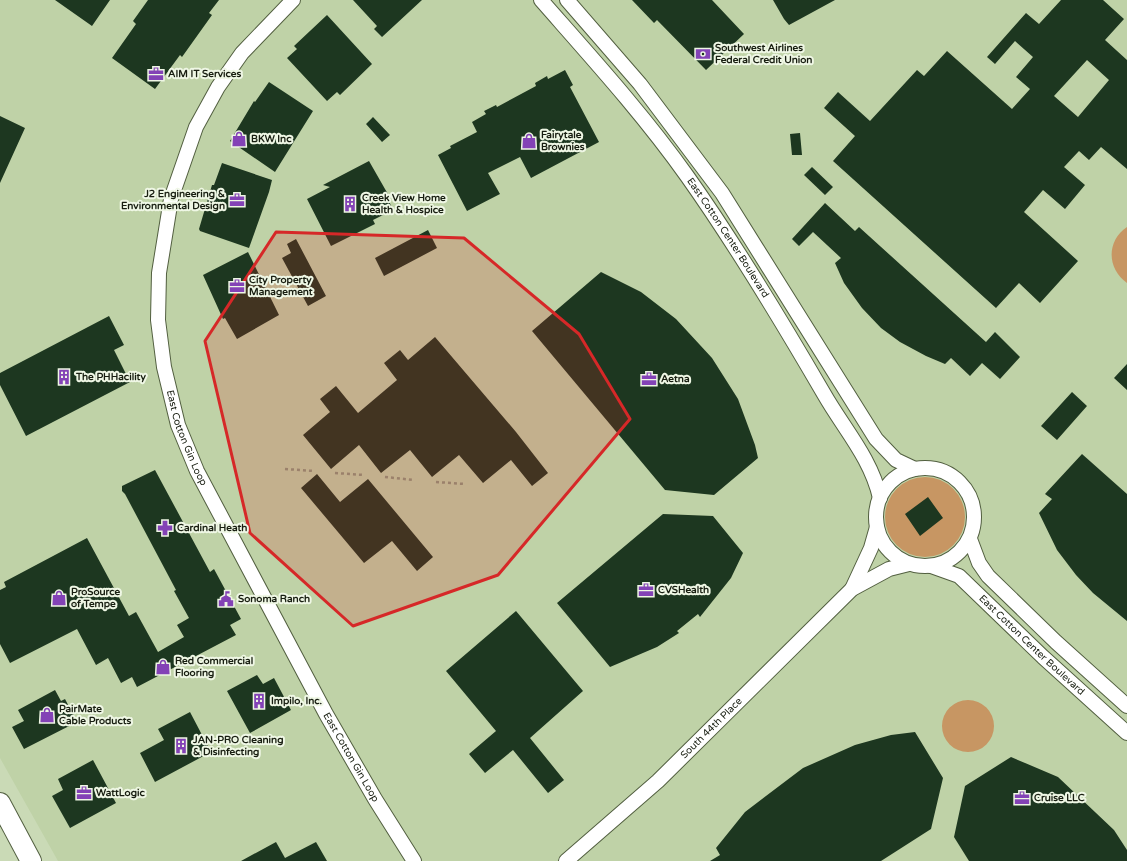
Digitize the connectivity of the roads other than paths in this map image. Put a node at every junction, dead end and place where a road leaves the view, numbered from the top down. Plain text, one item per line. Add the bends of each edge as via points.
1 (293, 0) edge
2 (541, 0) edge
3 (567, 0) edge
4 (768, 302) junction
5 (842, 386) junction
6 (915, 469) junction
7 (880, 498) junction
8 (877, 527) junction
9 (970, 539) junction
10 (909, 564) junction
11 (931, 566) junction
12 (852, 589) junction
13 (1127, 706) edge
14 (1127, 733) edge
15 (0, 803) edge
16 (31, 861) edge
17 (414, 861) edge
18 (566, 861) edge

1 - 17 street, East Cotton Gin Loop via 242,53 218,87 196,127 173,191 159,273 158,320 164,367 178,425 197,471 326,714
2 - 4 street, East Cotton Center Boulevard via 596,62 669,152 706,204
3 - 5 street, East Cotton Center Boulevard via 640,84 722,193
4 - 5 street via 779,305 787,313 820,366
4 - 7 street, East Cotton Center Boulevard via 868,463
5 - 6 street, East Cotton Center Boulevard via 884,449 903,465
6 - 7 street, East Cotton Center Boulevard via 894,479
6 - 9 street, East Cotton Center Boulevard via 939,470 964,486 974,514 974,527
7 - 8 street, East Cotton Center Boulevard via 876,513
8 - 10 street, East Cotton Center Boulevard via 890,551
8 - 12 street, South 44th Place via 871,548
9 - 11 street, East Cotton Center Boulevard via 954,557
9 - 13 street, East Cotton Center Boulevard via 979,563 988,576
10 - 11 street, East Cotton Center Boulevard
10 - 12 street, South 44th Place via 889,569
11 - 14 street, East Cotton Center Boulevard via 959,576
12 - 18 street, South 44th Place via 658,781
15 - 16 main road

